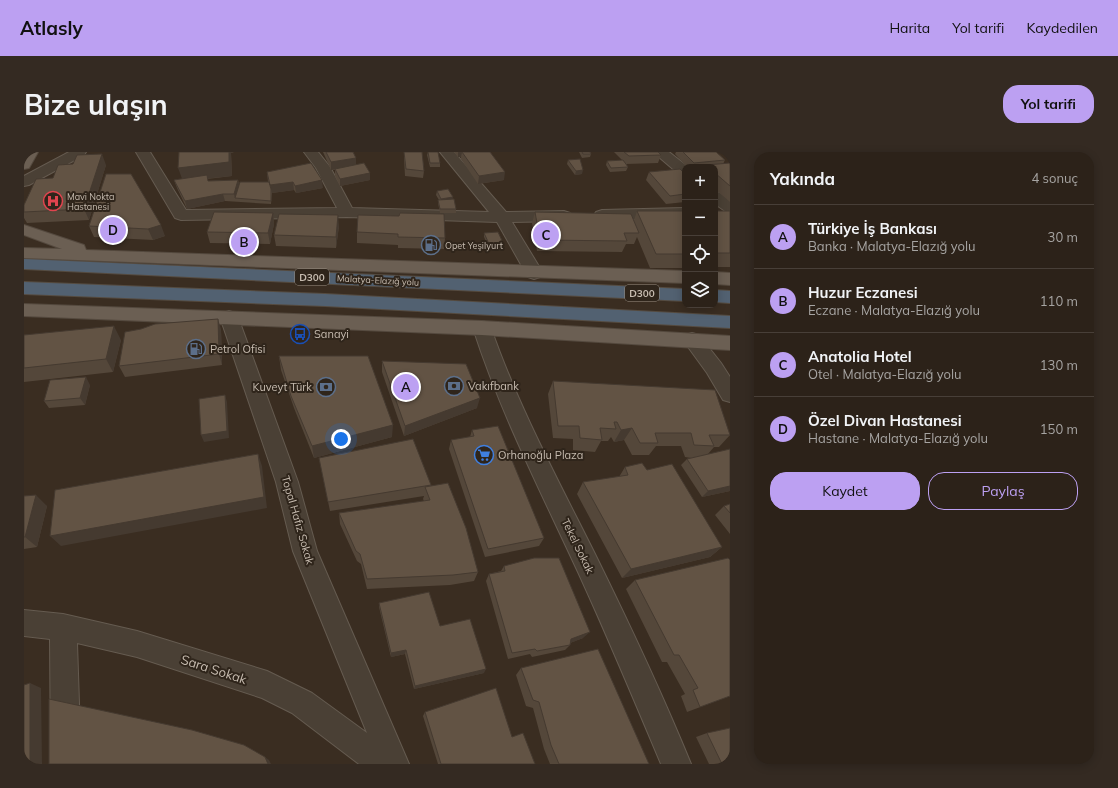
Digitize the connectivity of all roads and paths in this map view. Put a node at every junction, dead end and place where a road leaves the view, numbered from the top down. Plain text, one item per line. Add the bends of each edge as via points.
1 (31, 152) edge
2 (78, 152) edge
3 (143, 152) edge
4 (311, 152) edge
5 (447, 152) edge
6 (660, 152) edge
7 (24, 165) edge
8 (682, 170) edge
9 (24, 182) edge
10 (718, 198) edge
11 (730, 208) edge
12 (346, 212) junction
13 (730, 212) edge
14 (682, 213) edge
15 (718, 213) edge
16 (502, 217) junction
17 (24, 230) edge
18 (24, 253) edge
19 (98, 256) junction
20 (24, 264) edge
21 (539, 273) junction
22 (682, 278) edge
23 (718, 278) edge
24 (730, 279) edge
25 (24, 288) edge
26 (599, 291) junction
27 (682, 295) edge
28 (718, 296) edge
29 (730, 297) edge
30 (24, 310) edge
31 (229, 317) junction
32 (730, 322) edge
33 (482, 328) junction
34 (692, 340) junction
35 (730, 343) edge
36 (730, 394) edge
37 (24, 623) edge
38 (63, 627) junction
39 (66, 764) edge
40 (384, 764) edge
41 (394, 764) edge
42 (676, 764) edge

1 - 7 main road
2 - 9 street
3 - 12 street via 181,215
4 - 12 street via 323,167
5 - 16 street
6 - 8 street
10 - 11 street
12 - 16 street
13 - 15 street
14 - 16 street
16 - 21 street
17 - 19 main road
18 - 19 main road
19 - 21 main road
20 - 26 highway, Malatya-Elazığ yolu / D300
21 - 22 main road
21 - 26 main road
23 - 24 main road
25 - 32 highway, D300 via 526,310
26 - 27 highway, Malatya-Elazığ yolu / D300
28 - 29 highway
30 - 31 main road
31 - 33 main road
31 - 41 street, Topal Hafız Sokak via 287,482 305,551
33 - 34 main road
33 - 42 street, Tekel Sokak via 494,364
34 - 35 main road
34 - 36 street
37 - 38 street, Sara Sokak
38 - 39 street
38 - 40 street, Sara Sokak via 137,644 267,685 302,703

